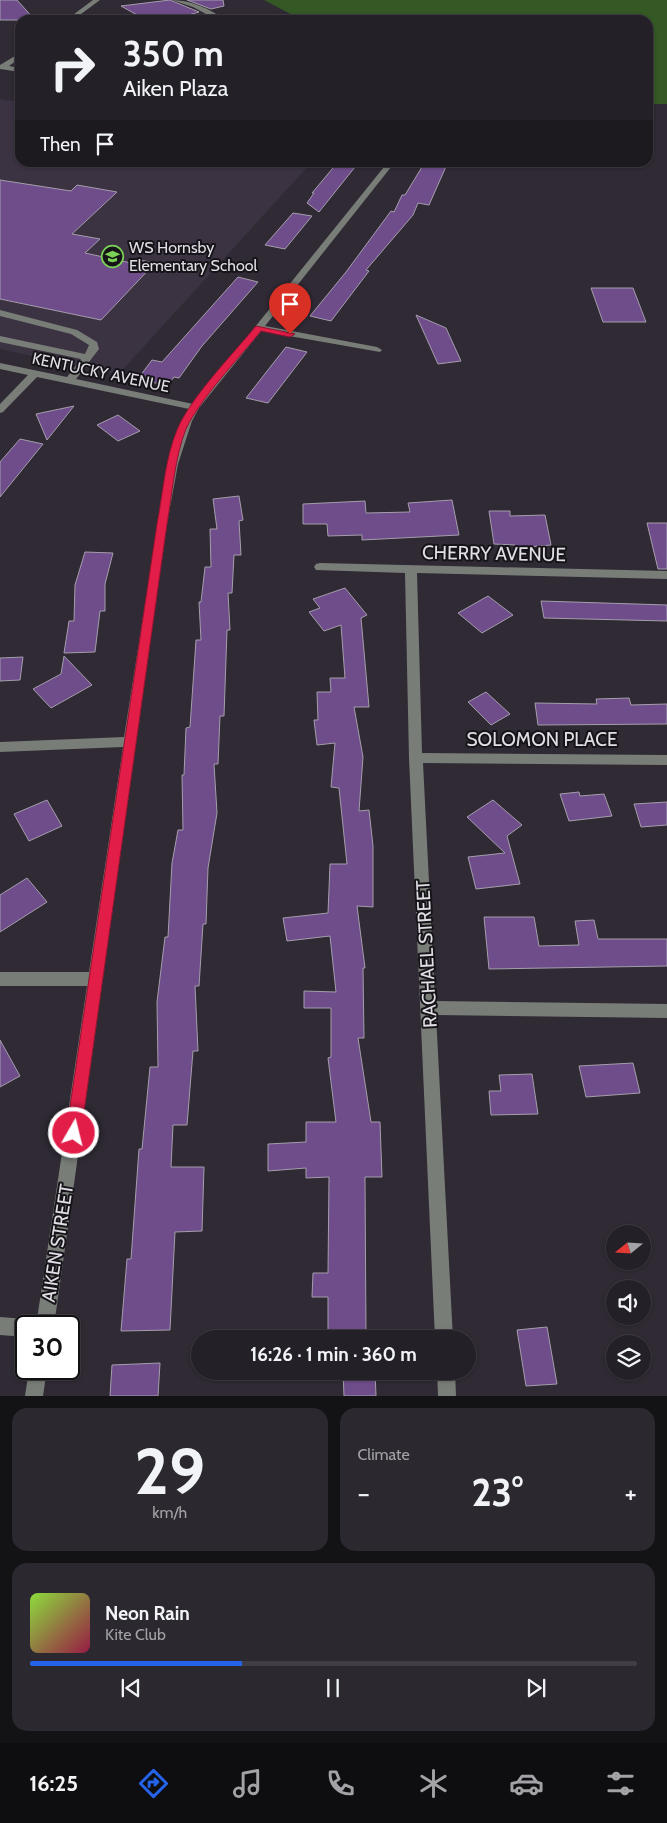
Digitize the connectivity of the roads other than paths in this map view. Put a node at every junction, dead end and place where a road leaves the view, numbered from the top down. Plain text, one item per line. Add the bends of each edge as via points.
1 (97, 0) edge
2 (175, 0) edge
3 (76, 15) edge
4 (212, 15) edge
5 (15, 58) edge
6 (1, 68) edge
7 (15, 69) edge
8 (388, 167) edge
9 (0, 313) edge
10 (259, 328) junction
11 (0, 339) edge
12 (377, 350) dead end
13 (88, 358) junction
14 (0, 366) edge
15 (35, 373) junction
16 (69, 381) junction
17 (195, 407) junction
18 (0, 410) edge
19 (320, 567) dead end
20 (411, 568) junction
21 (667, 575) edge
22 (131, 742) junction
23 (0, 748) edge
24 (416, 758) junction
25 (667, 760) edge
26 (0, 979) edge
27 (97, 979) junction
28 (428, 1008) junction
29 (667, 1011) edge
30 (47, 1315) edge
31 (0, 1326) edge
32 (15, 1327) edge
33 (444, 1330) edge
34 (36, 1380) edge
35 (446, 1380) edge
36 (34, 1396) edge
37 (447, 1396) edge

1 - 3 street
2 - 4 street
5 - 6 street
6 - 7 street
8 - 10 street, AIKEN STREET
9 - 13 street via 86,338 94,344
10 - 12 street
10 - 17 street, AIKEN STREET
11 - 13 street
13 - 16 street
14 - 15 street, KENTUCKY AVENUE
15 - 16 street, KENTUCKY AVENUE
15 - 18 street
16 - 17 street, KENTUCKY AVENUE
17 - 22 street, AIKEN STREET via 182,429 174,456
19 - 20 street, CHERRY AVENUE
20 - 21 street, CHERRY AVENUE
20 - 24 street, RACHAEL STREET
22 - 23 street
22 - 27 street, AIKEN STREET
24 - 25 street, SOLOMON PLACE
24 - 28 street, RACHAEL STREET
26 - 27 street
27 - 30 street, AIKEN STREET
28 - 29 street
28 - 33 street, RACHAEL STREET
31 - 32 street
34 - 36 street
35 - 37 street

